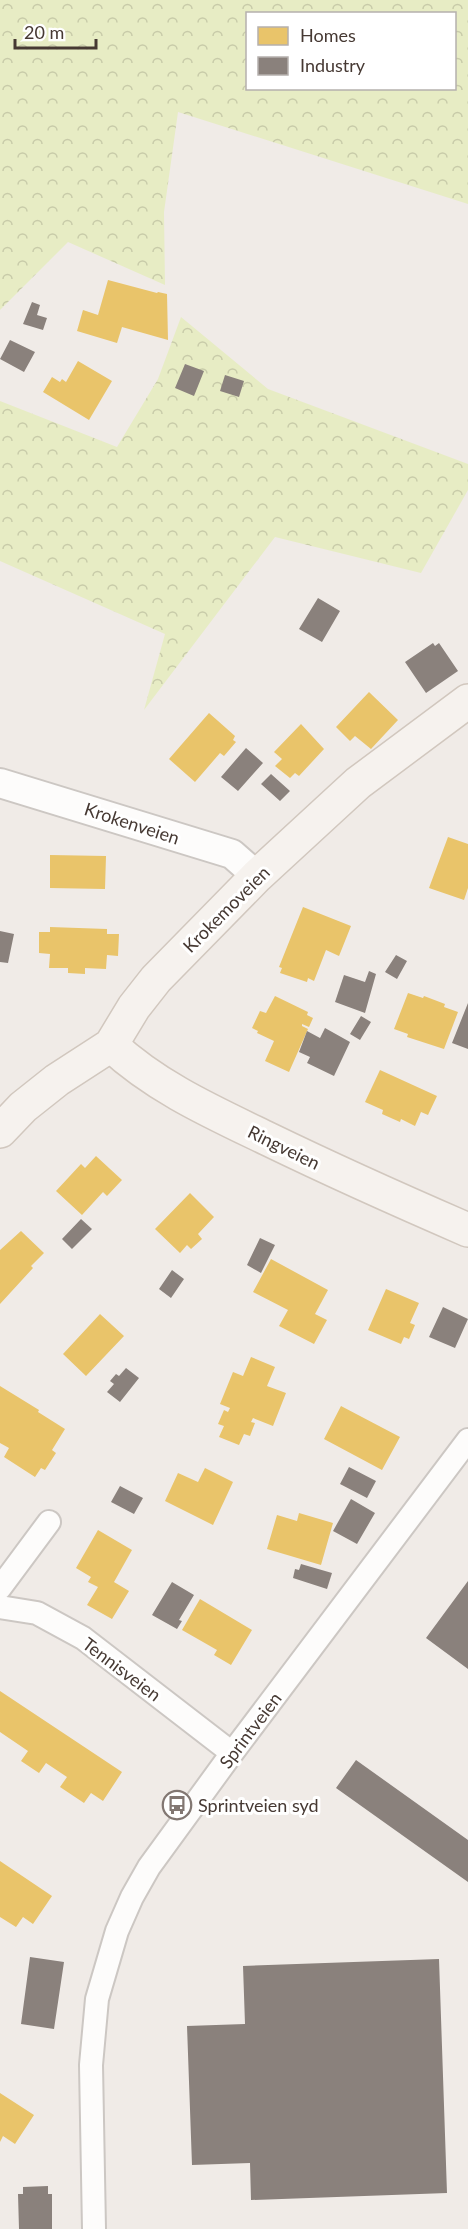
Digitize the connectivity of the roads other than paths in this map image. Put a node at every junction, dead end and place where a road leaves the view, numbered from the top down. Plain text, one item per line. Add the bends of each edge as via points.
1 (468, 701) edge
2 (0, 783) edge
3 (257, 876) junction
4 (111, 1045) junction
5 (0, 1131) edge
6 (468, 1230) edge
7 (468, 1440) edge
8 (49, 1522) dead end
9 (0, 1588) edge
10 (0, 1607) edge
11 (232, 1753) junction
12 (94, 2229) edge

1 - 3 main road, Krokemoveien via 358,783
2 - 3 street, Krokenveien via 232,855
3 - 4 main road, Krokemoveien via 156,979
4 - 5 main road, Krokemoveien via 57,1080
4 - 6 main road, Ringveien via 132,1065 176,1093 352,1179
7 - 11 street, Sprintveien
8 - 9 street
10 - 11 street, Tennisveien via 37,1613 82,1638
11 - 12 street, Sprintveien via 149,1867 117,1931 106,1966 97,1999 91,2065

